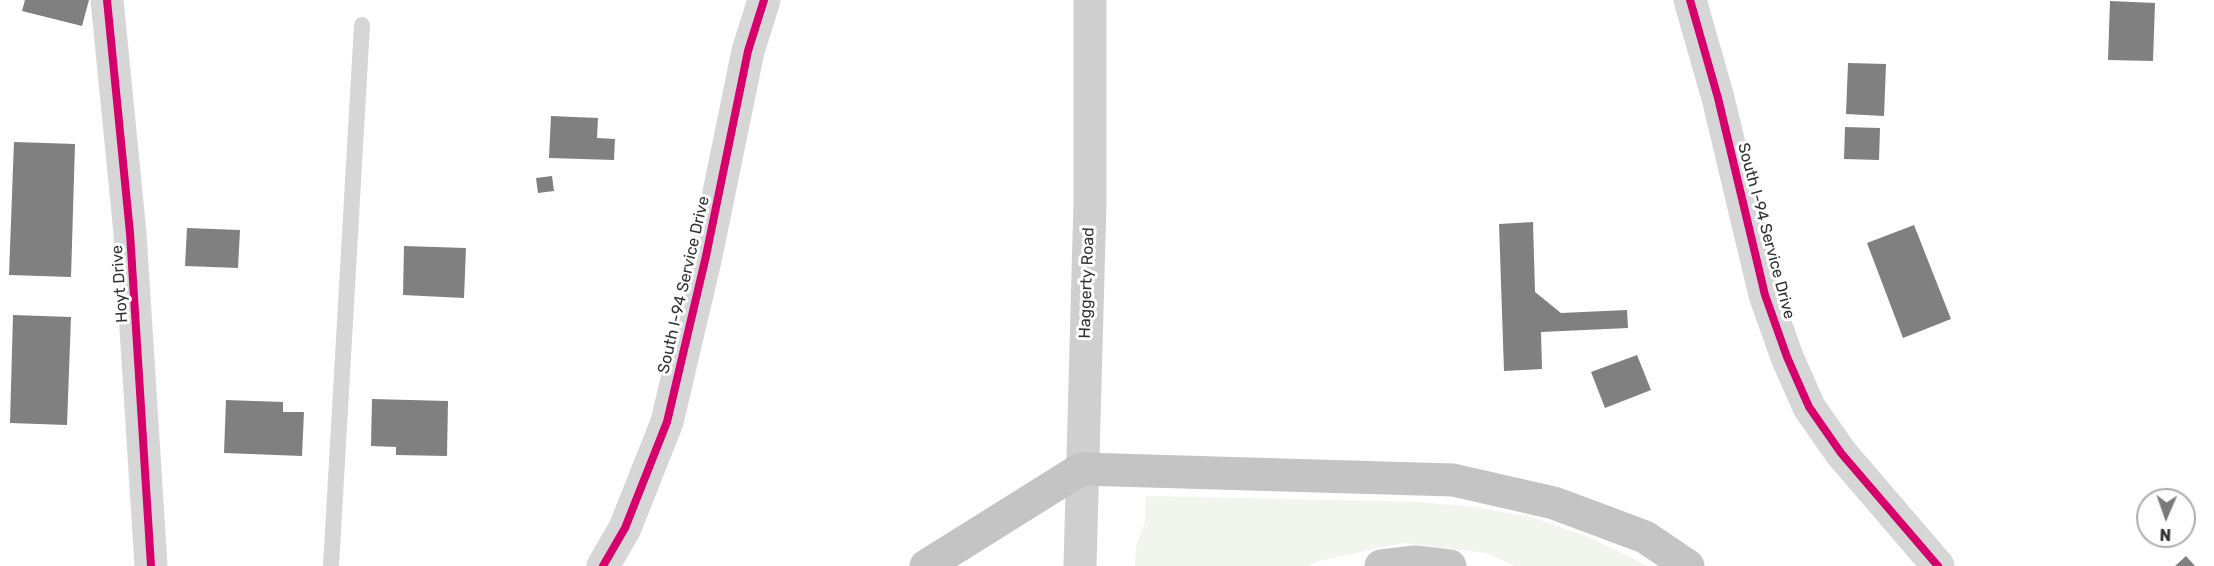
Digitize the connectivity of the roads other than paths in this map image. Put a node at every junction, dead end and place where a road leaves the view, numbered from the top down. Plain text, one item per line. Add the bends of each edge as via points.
1 (107, 0) edge
2 (764, 0) edge
3 (1090, 0) edge
4 (1690, 0) edge
5 (362, 25) dead end
6 (1081, 470) junction
7 (151, 566) edge
8 (331, 566) edge
9 (603, 566) edge
10 (926, 566) edge
11 (1080, 566) edge
12 (1381, 566) edge
13 (1450, 566) edge
14 (1688, 566) edge
15 (1938, 566) edge

1 - 7 street, Hoyt Drive via 130,232
2 - 9 street, South I-94 Service Drive via 748,51 667,422 625,528
3 - 6 main road, Haggerty Road via 1090,202
4 - 15 street, South I-94 Service Drive via 1765,295 1787,357 1809,407 1841,453
5 - 8 lane
6 - 10 highway
6 - 11 main road, Haggerty Road
6 - 14 highway via 1453,480 1554,503 1645,537
12 - 13 highway via 1415,562

